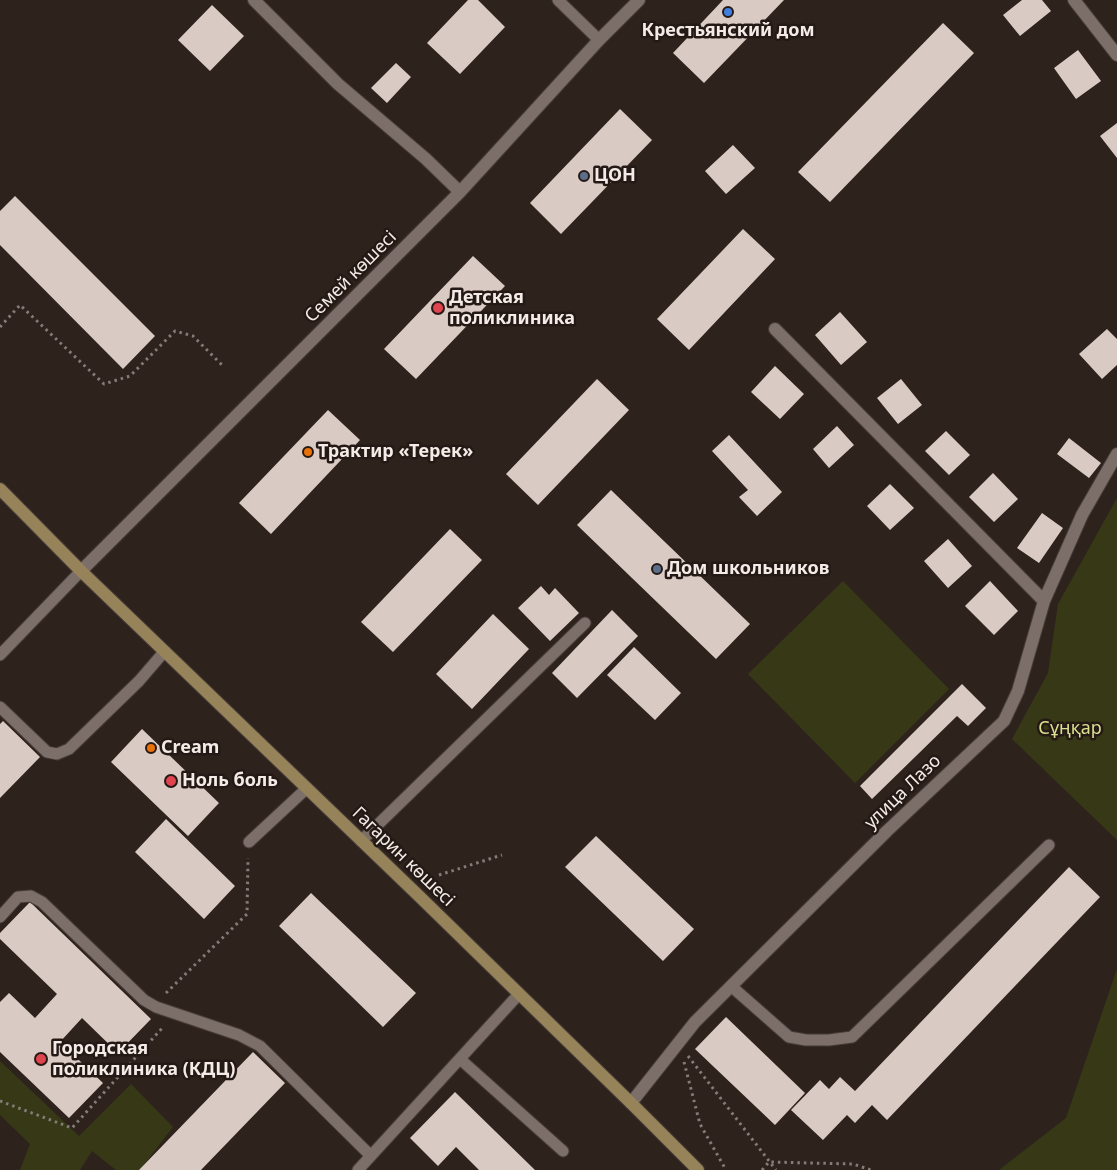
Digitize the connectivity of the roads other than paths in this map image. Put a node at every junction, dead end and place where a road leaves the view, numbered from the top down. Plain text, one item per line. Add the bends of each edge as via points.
1 (254, 0) edge
2 (558, 0) edge
3 (639, 0) edge
4 (1074, 0) edge
5 (599, 40) junction
6 (1117, 54) edge
7 (460, 192) junction
8 (775, 329) dead end
9 (1117, 454) edge
10 (0, 489) edge
11 (81, 572) junction
12 (1044, 601) junction
13 (585, 623) dead end
14 (164, 652) junction
15 (0, 655) edge
16 (0, 707) edge
17 (306, 789) junction
18 (361, 841) junction
19 (248, 842) dead end
20 (1049, 844) dead end
21 (0, 917) edge
22 (731, 986) junction
23 (519, 994) junction
24 (460, 1059) junction
25 (631, 1103) junction
26 (563, 1151) dead end
27 (371, 1156) junction
28 (358, 1170) edge
29 (698, 1170) edge

1 - 7 street via 338,84
2 - 5 lane
3 - 5 street, Семей көшесі
4 - 6 street
5 - 7 street, Семей көшесі
7 - 11 street, Семей көшесі
8 - 12 street
9 - 12 street, улица Лазо via 1082,515
10 - 11 street, Гагарин көшесі
11 - 14 street, Гагарин көшесі
11 - 15 lane
12 - 22 street, улица Лазо via 1018,691 1004,720
13 - 18 lane
14 - 16 lane via 69,749 57,754 47,752
14 - 17 street, Гагарин көшесі
17 - 18 street, Гагарин көшесі
17 - 19 lane
18 - 23 street, Гагарин көшесі
20 - 22 lane via 852,1037 806,1040 790,1037
21 - 27 lane via 18,897 31,896 42,902 144,1000 260,1046
22 - 25 street, улица Лазо via 695,1022
23 - 24 lane
23 - 25 street, Гагарин көшесі
24 - 26 lane
24 - 27 lane
25 - 29 street, Гагарин көшесі
27 - 28 lane

